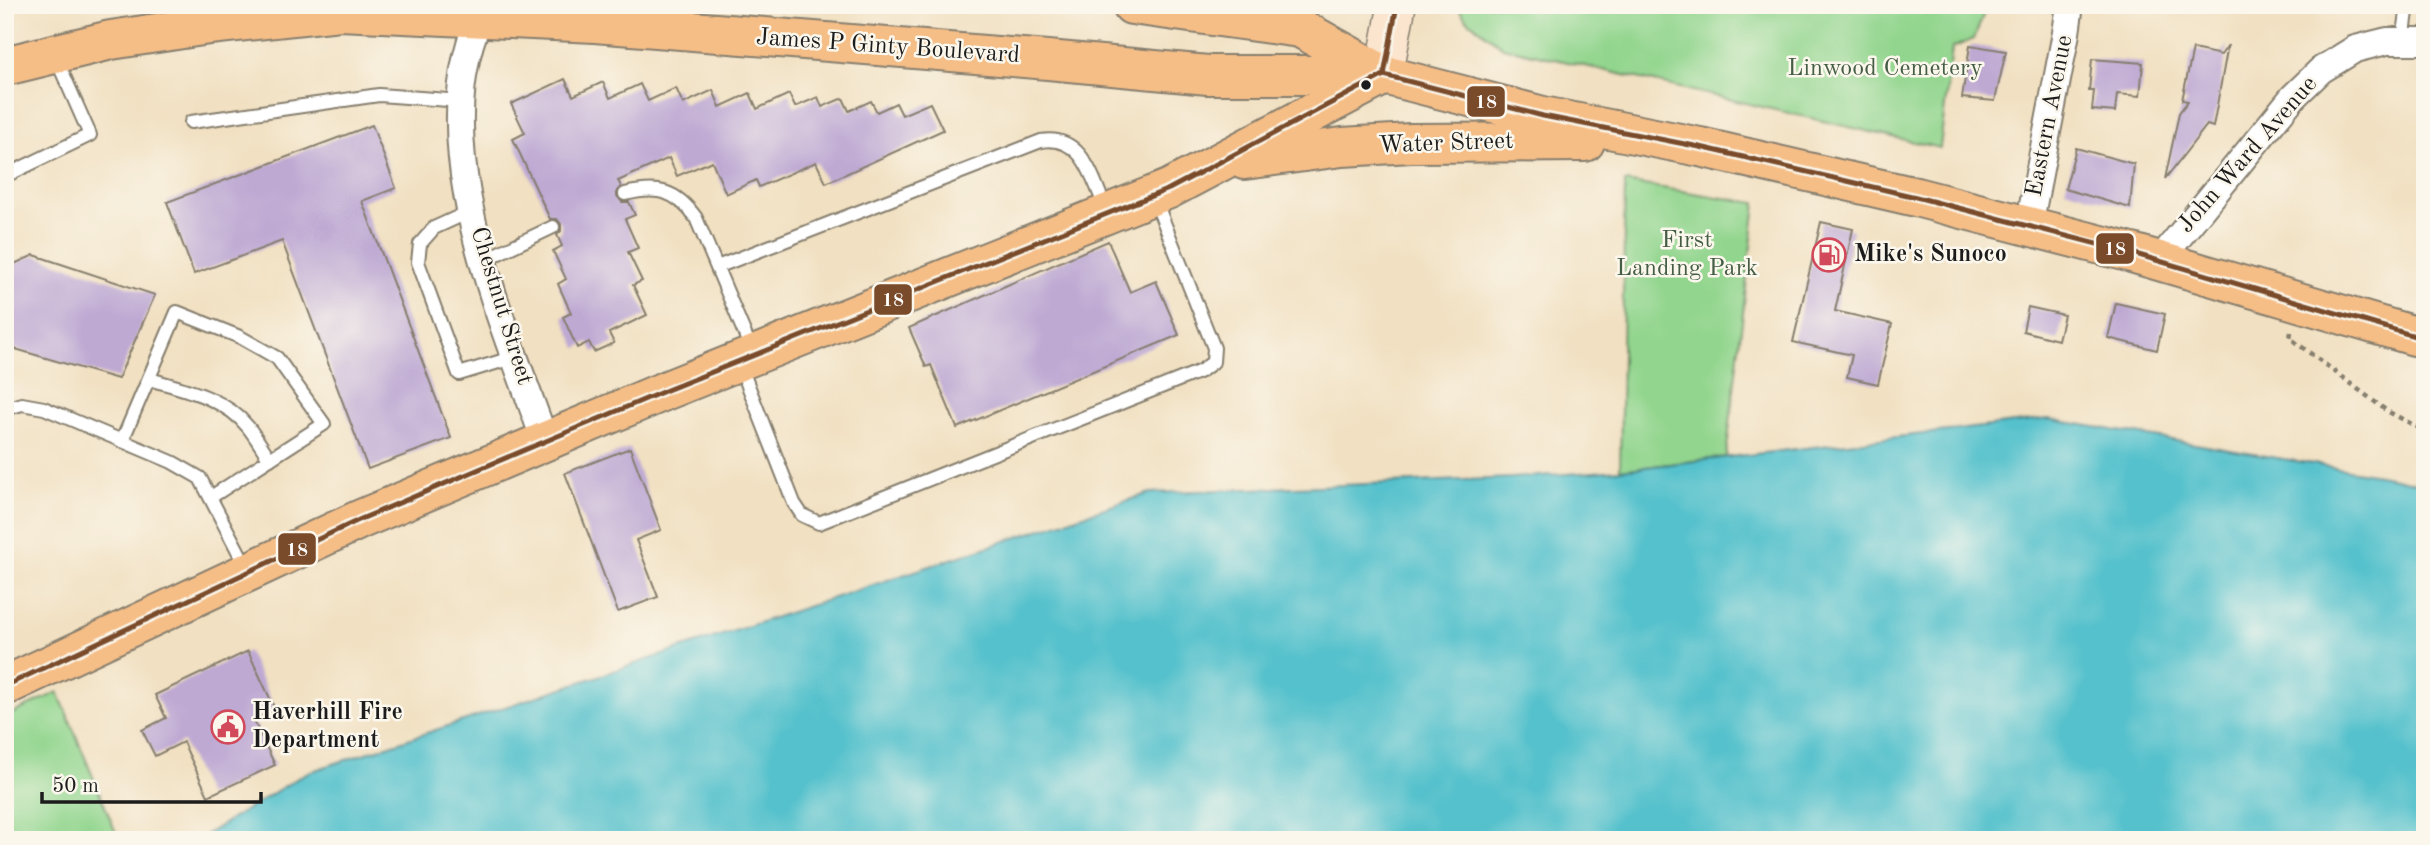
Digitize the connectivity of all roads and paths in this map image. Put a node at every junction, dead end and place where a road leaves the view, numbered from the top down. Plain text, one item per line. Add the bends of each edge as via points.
1 (1132, 5) edge
2 (1397, 5) edge
3 (2070, 5) edge
4 (2409, 5) edge
5 (483, 11) edge
6 (2414, 41) edge
7 (54, 52) junction
8 (5, 66) edge
9 (1384, 75) junction
10 (462, 101) junction
11 (191, 122) dead end
12 (1672, 143) junction
13 (1221, 163) junction
14 (5, 176) edge
15 (625, 194) dead end
16 (1153, 195) junction
17 (472, 211) junction
18 (1108, 212) junction
19 (2029, 226) junction
20 (553, 227) dead end
21 (482, 261) junction
22 (2158, 261) junction
23 (717, 267) junction
24 (2293, 300) junction
25 (2425, 339) edge
26 (515, 357) junction
27 (746, 359) junction
28 (149, 379) junction
29 (5, 409) edge
30 (2425, 431) edge
31 (122, 440) junction
32 (545, 441) junction
33 (270, 459) junction
34 (211, 497) junction
35 (248, 572) junction
36 (5, 686) edge

1 - 9 main road via 1300,28
2 - 9 main road
3 - 19 street, Eastern Avenue
4 - 6 lane
5 - 7 main road, James P Ginty Boulevard via 340,11 209,25
5 - 9 main road, James P Ginty Boulevard via 1208,75
5 - 10 street, Chestnut Street via 462,76
6 - 22 street, John Ward Avenue via 2387,41 2355,49 2321,70 2293,97
7 - 8 main road, James P Ginty Boulevard
7 - 14 lane via 90,135
9 - 12 main road, Water Street
9 - 13 main road, Water Street
10 - 11 lane via 379,95
10 - 17 street, Chestnut Street via 460,154
12 - 13 main road, Water Street via 1410,143
12 - 19 main road, Water Street
13 - 16 main road, Water Street
15 - 23 lane via 657,190 686,204
16 - 18 main road, Water Street
16 - 27 lane via 1214,348 1213,362 1201,372 819,523 803,515 794,503
17 - 21 street, Chestnut Street
17 - 26 lane via 433,228 420,244 418,262 459,374
18 - 23 lane via 1076,150 1053,139
18 - 27 main road, Water Street
19 - 22 main road, Water Street
20 - 21 lane
21 - 26 street, Chestnut Street
22 - 24 main road, Water Street
23 - 27 lane
24 - 25 main road, Water Street
24 - 30 path via 2290,338 2387,411
26 - 32 street, Chestnut Street
27 - 32 main road, Water Street
28 - 31 lane
28 - 33 lane via 197,392 226,407 246,424
28 - 33 lane via 177,312 240,337 277,358 324,424
29 - 31 lane via 22,404 44,408
31 - 34 lane via 200,478
32 - 35 main road, Water Street
33 - 34 lane
34 - 35 lane
35 - 36 main road, Water Street

